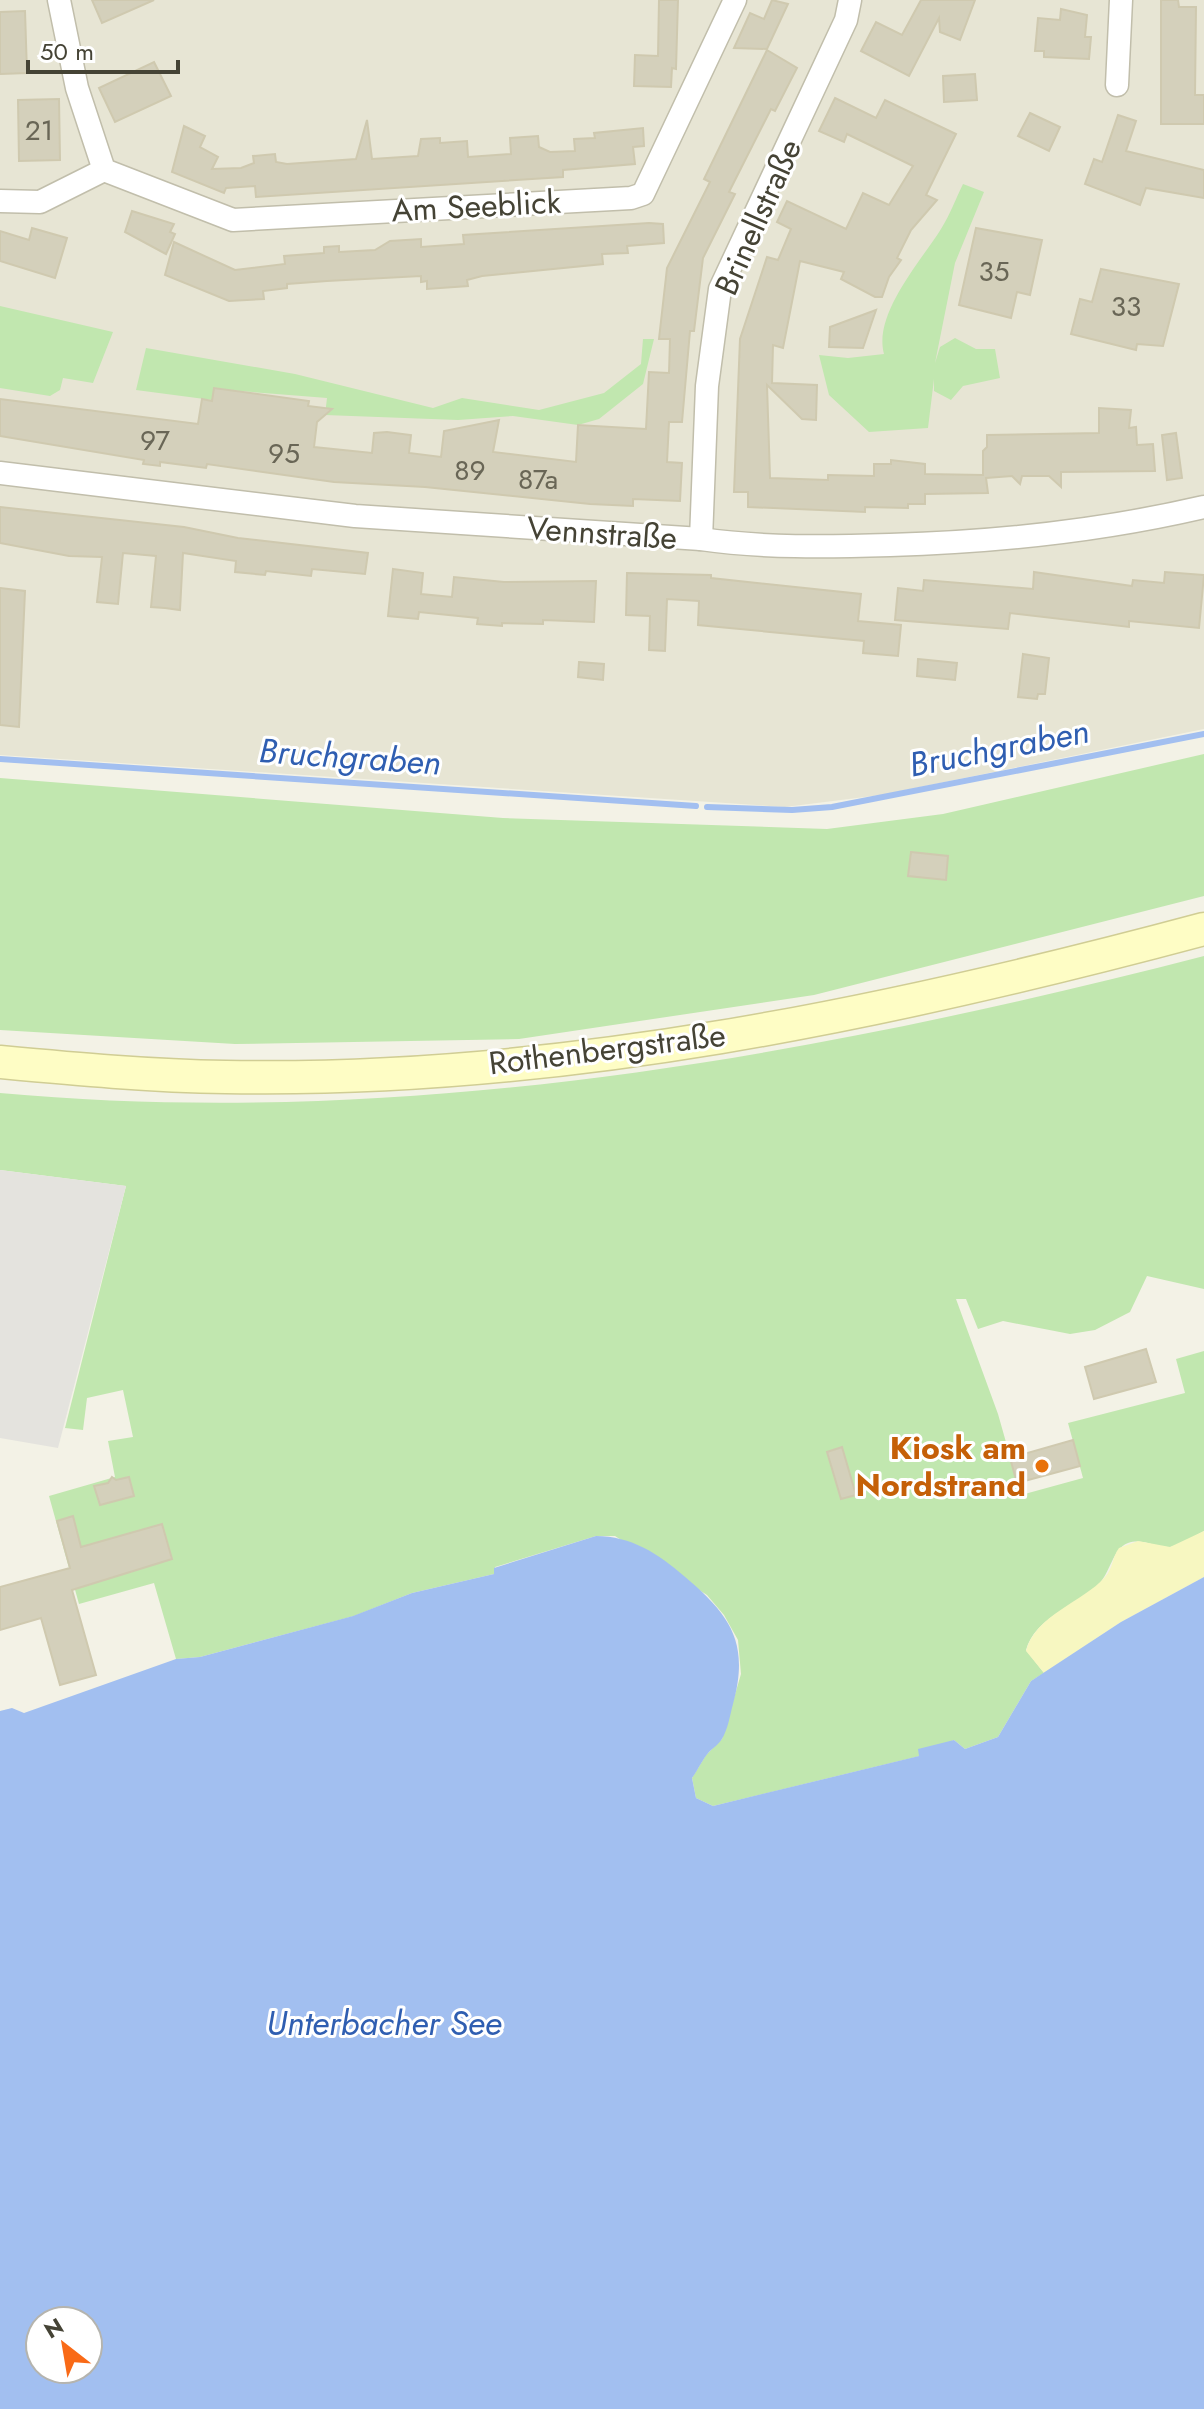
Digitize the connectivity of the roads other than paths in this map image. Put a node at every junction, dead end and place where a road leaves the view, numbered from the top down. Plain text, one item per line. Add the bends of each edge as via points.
1 (59, 0) edge
2 (735, 0) edge
3 (850, 0) edge
4 (1121, 0) edge
5 (1117, 85) dead end
6 (104, 170) junction
7 (0, 201) edge
8 (0, 473) edge
9 (1204, 507) edge
10 (701, 539) junction
11 (1204, 929) edge
12 (0, 1062) edge

1 - 6 street via 77,88
2 - 6 street, Am Seeblick via 650,184 631,198 233,220
3 - 10 street, Brinellstraße via 846,20 720,289 707,386
4 - 5 street
6 - 7 street via 40,202
8 - 10 street, Vennstraße via 355,516
9 - 10 street, Vennstraße via 1131,524 972,542 756,546
11 - 12 main road, Rothenbergstraße via 810,1021 526,1062 370,1075 226,1077

